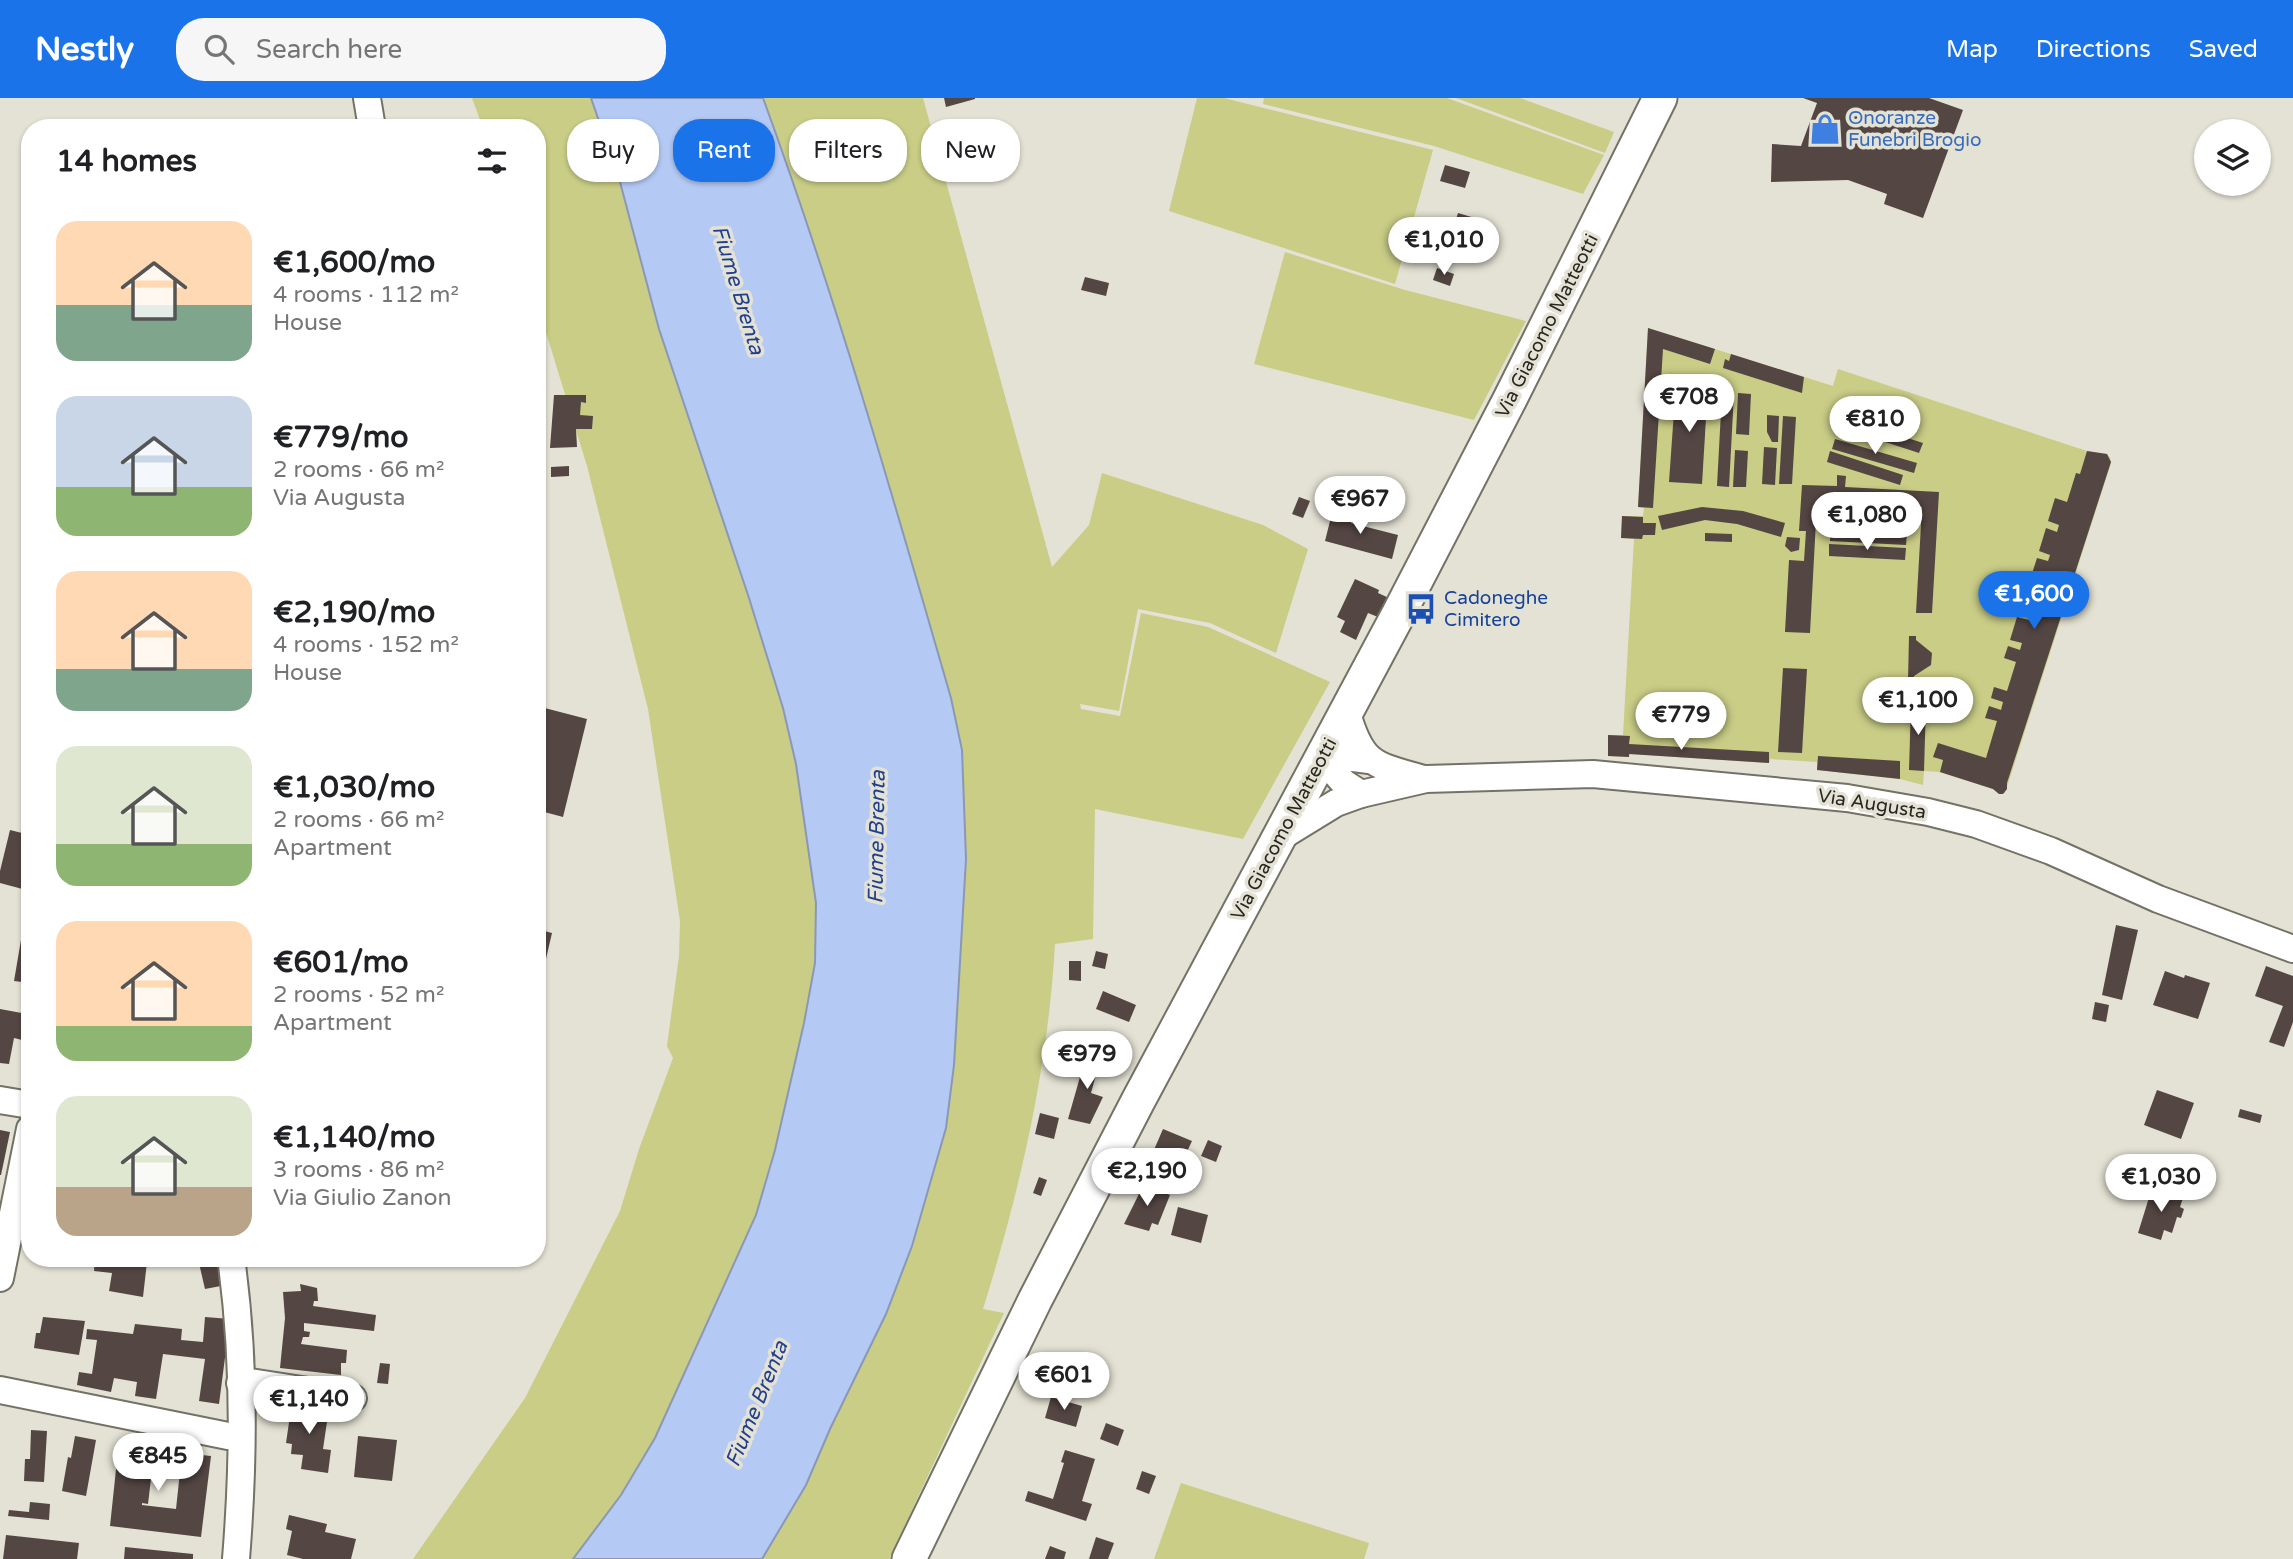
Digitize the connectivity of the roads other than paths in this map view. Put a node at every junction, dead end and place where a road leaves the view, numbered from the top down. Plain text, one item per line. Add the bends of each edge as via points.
1 (368, 98) edge
2 (1660, 98) edge
3 (371, 119) edge
4 (1347, 713) junction
5 (1322, 758) junction
6 (1369, 760) junction
7 (1426, 779) junction
8 (1361, 794) junction
9 (1279, 838) junction
10 (2293, 949) edge
11 (0, 1100) edge
12 (21, 1104) edge
13 (21, 1174) edge
14 (232, 1267) edge
15 (0, 1278) edge
16 (240, 1383) junction
17 (0, 1390) edge
18 (353, 1398) dead end
19 (240, 1436) junction
20 (236, 1559) edge
21 (909, 1559) edge

1 - 3 street
2 - 4 main road, Via Giacomo Matteotti
4 - 5 main road, Via Giacomo Matteotti
4 - 6 street
5 - 6 street, Via Augusta
5 - 8 street
5 - 9 main road, Via Giacomo Matteotti
6 - 7 street, Via Augusta
7 - 8 street, Via Augusta
7 - 10 street, Via Augusta via 1641,777 1847,798 1928,812 2051,851 2158,899
8 - 9 street, Via Augusta via 1336,803
9 - 21 main road, Via Giacomo Matteotti via 1035,1300
11 - 12 street
13 - 15 street
14 - 16 street
16 - 18 street
16 - 19 street
17 - 19 street
19 - 20 street

